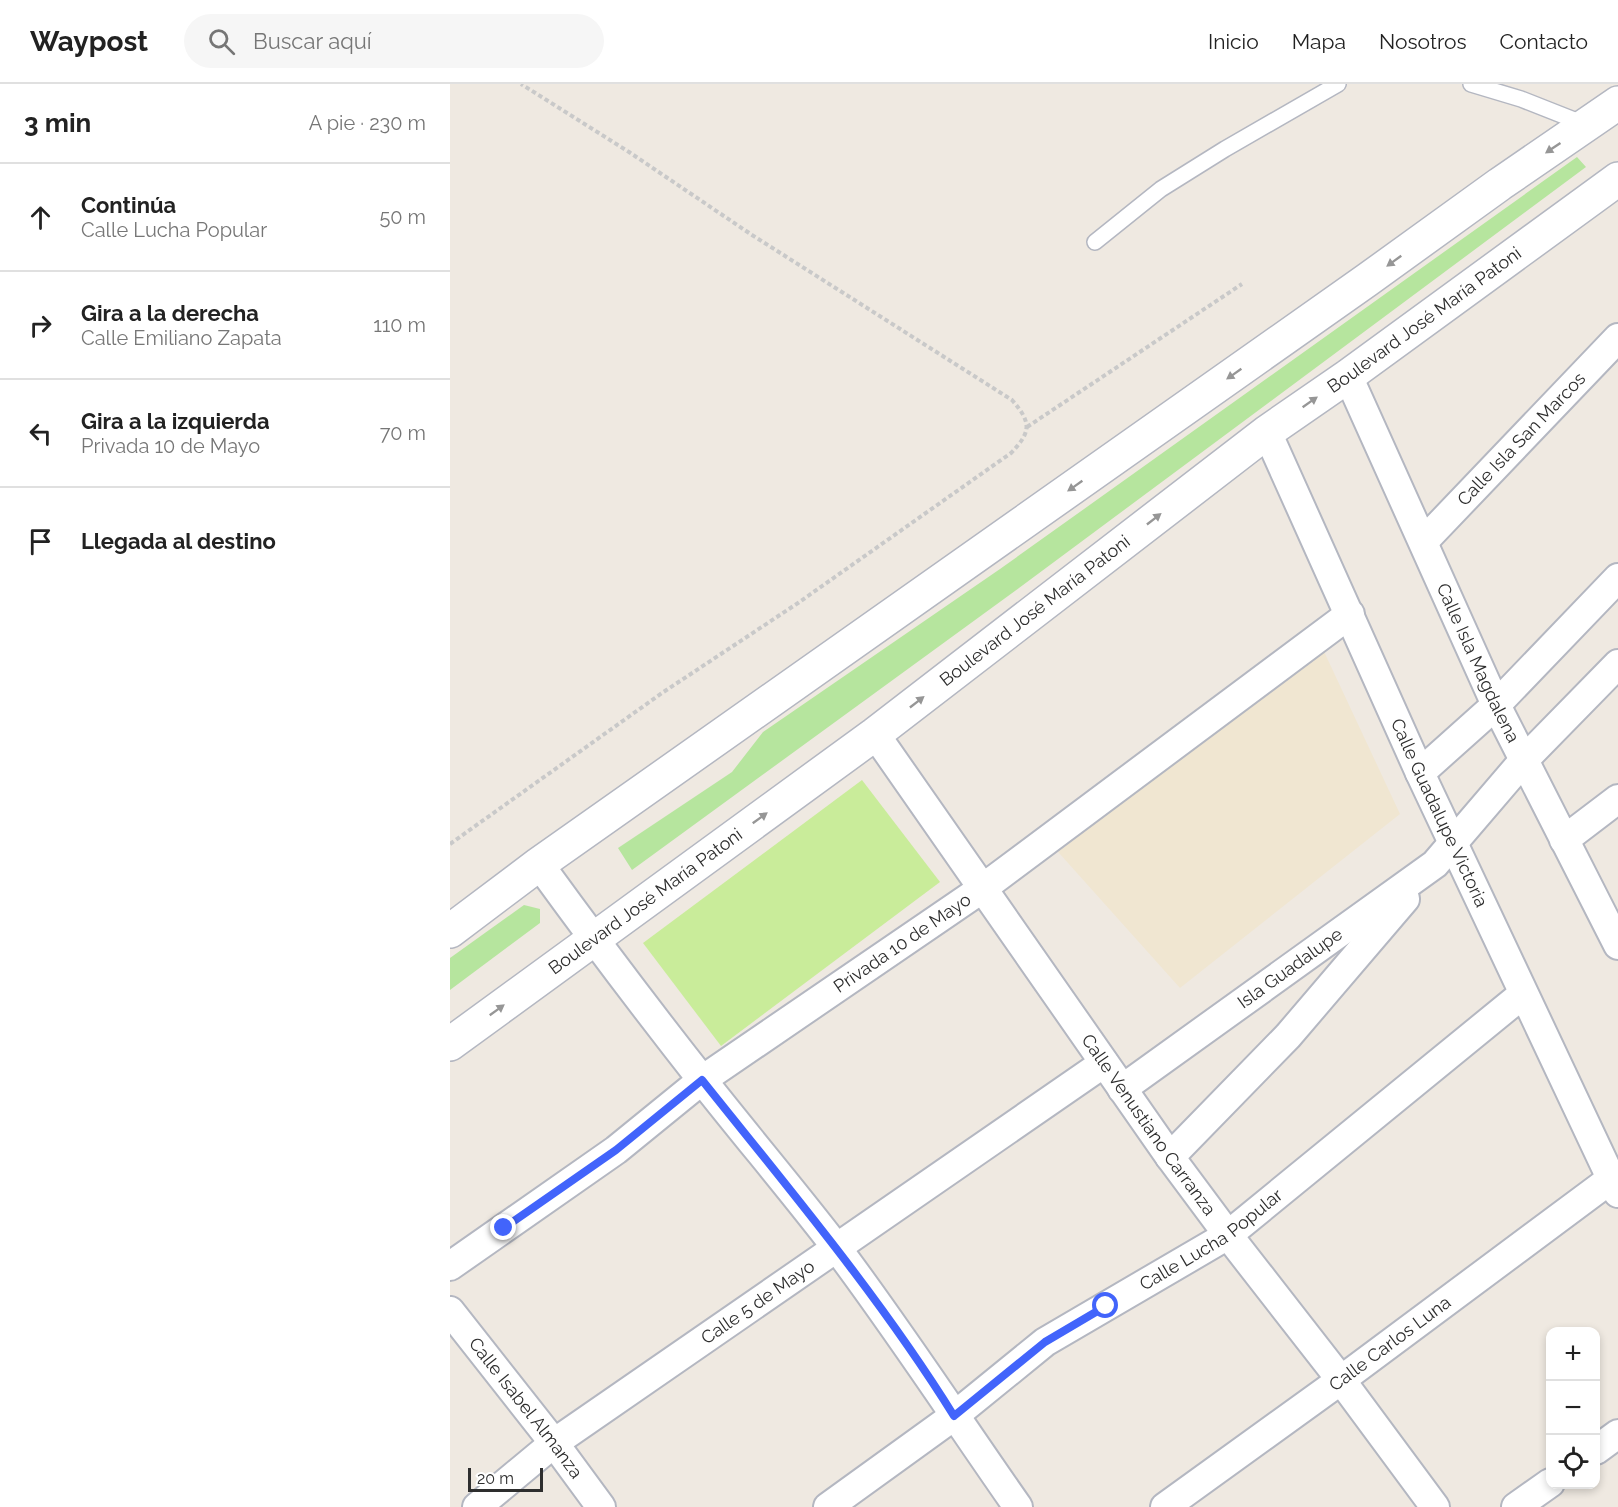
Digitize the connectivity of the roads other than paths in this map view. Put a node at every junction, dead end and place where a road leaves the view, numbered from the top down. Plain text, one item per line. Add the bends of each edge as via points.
1 (1338, 84) edge
2 (1471, 84) edge
3 (1608, 115) edge
4 (1618, 179) edge
5 (1095, 242) dead end
6 (1618, 338) edge
7 (1348, 376) junction
8 (1267, 432) junction
9 (1424, 541) junction
10 (1618, 578) edge
11 (1350, 614) junction
12 (1618, 664) edge
13 (1496, 705) junction
14 (875, 734) junction
15 (1524, 760) junction
16 (1420, 773) junction
17 (1618, 800) edge
18 (1564, 840) junction
19 (1444, 854) junction
20 (539, 864) junction
21 (983, 888) junction
22 (450, 931) edge
23 (594, 940) junction
24 (1618, 945) edge
25 (1522, 994) junction
26 (450, 1044) edge
27 (1104, 1063) junction
28 (702, 1080) junction
29 (1122, 1089) junction
30 (1170, 1157) junction
31 (1615, 1186) edge
32 (1228, 1235) junction
33 (836, 1247) junction
34 (450, 1266) edge
35 (450, 1311) edge
36 (1341, 1380) junction
37 (954, 1416) junction
38 (1618, 1434) edge
39 (554, 1443) junction
40 (1600, 1447) edge
41 (1546, 1486) edge
42 (477, 1507) edge
43 (600, 1507) edge
44 (828, 1507) edge
45 (1018, 1507) edge
46 (1165, 1507) edge
47 (1435, 1507) edge
48 (1516, 1507) edge

1 - 5 lane via 1161,189
2 - 3 lane via 1521,99
3 -> 20 main road
4 - 7 main road, Boulevard José María Patoni
6 - 9 street, Calle Isla San Marcos
8 -> 7 main road, Boulevard José María Patoni
7 - 9 street, Calle Isla Magdalena
8 - 11 street, Calle Guadalupe Victoria
14 -> 8 main road, Boulevard José María Patoni
9 - 13 street, Calle Isla Magdalena
10 - 13 street
11 - 16 street, Calle Guadalupe Victoria
11 - 21 street, Privada 10 de Mayo
12 - 15 street
13 - 15 street, Calle Isla Magdalena
13 - 16 street
14 - 21 street, Calle Venustiano Carranza
23 -> 14 main road, Boulevard José María Patoni
15 - 18 street, Calle Isla Magdalena
15 - 19 street
16 - 19 street, Calle Guadalupe Victoria
17 - 18 street
18 - 24 street, Calle Isla Magdalena
19 - 25 street, Calle Guadalupe Victoria
19 - 29 street, Isla Guadalupe
19 - 30 street via 1288,1036
20 - 22 main road
20 - 23 street
21 - 27 street, Calle Venustiano Carranza
21 - 28 street, Privada 10 de Mayo
26 -> 23 main road, Boulevard José María Patoni
23 - 28 street
25 - 31 street, Calle Guadalupe Victoria
25 - 32 street, Calle Lucha Popular
27 - 29 street, Calle Venustiano Carranza
27 - 33 street, Calle 5 de Mayo
28 - 33 street
28 - 34 street, Privada 10 de Mayo via 616,1150
29 - 30 street, Calle Venustiano Carranza
30 - 32 street, Calle Venustiano Carranza
31 - 36 street, Calle Carlos Luna
32 - 36 street, Calle Venustiano Carranza
32 - 37 street, Calle Lucha Popular via 1045,1342
33 - 37 street
33 - 39 street, Calle 5 de Mayo
35 - 39 street, Calle Isabel Almanza
36 - 46 street, Calle Carlos Luna
36 - 47 street, Calle Venustiano Carranza
37 - 44 street, Calle Lucha Popular
37 - 45 street
38 - 40 street
39 - 42 street, Calle 5 de Mayo
39 - 43 street, Calle Isabel Almanza
41 - 48 street

